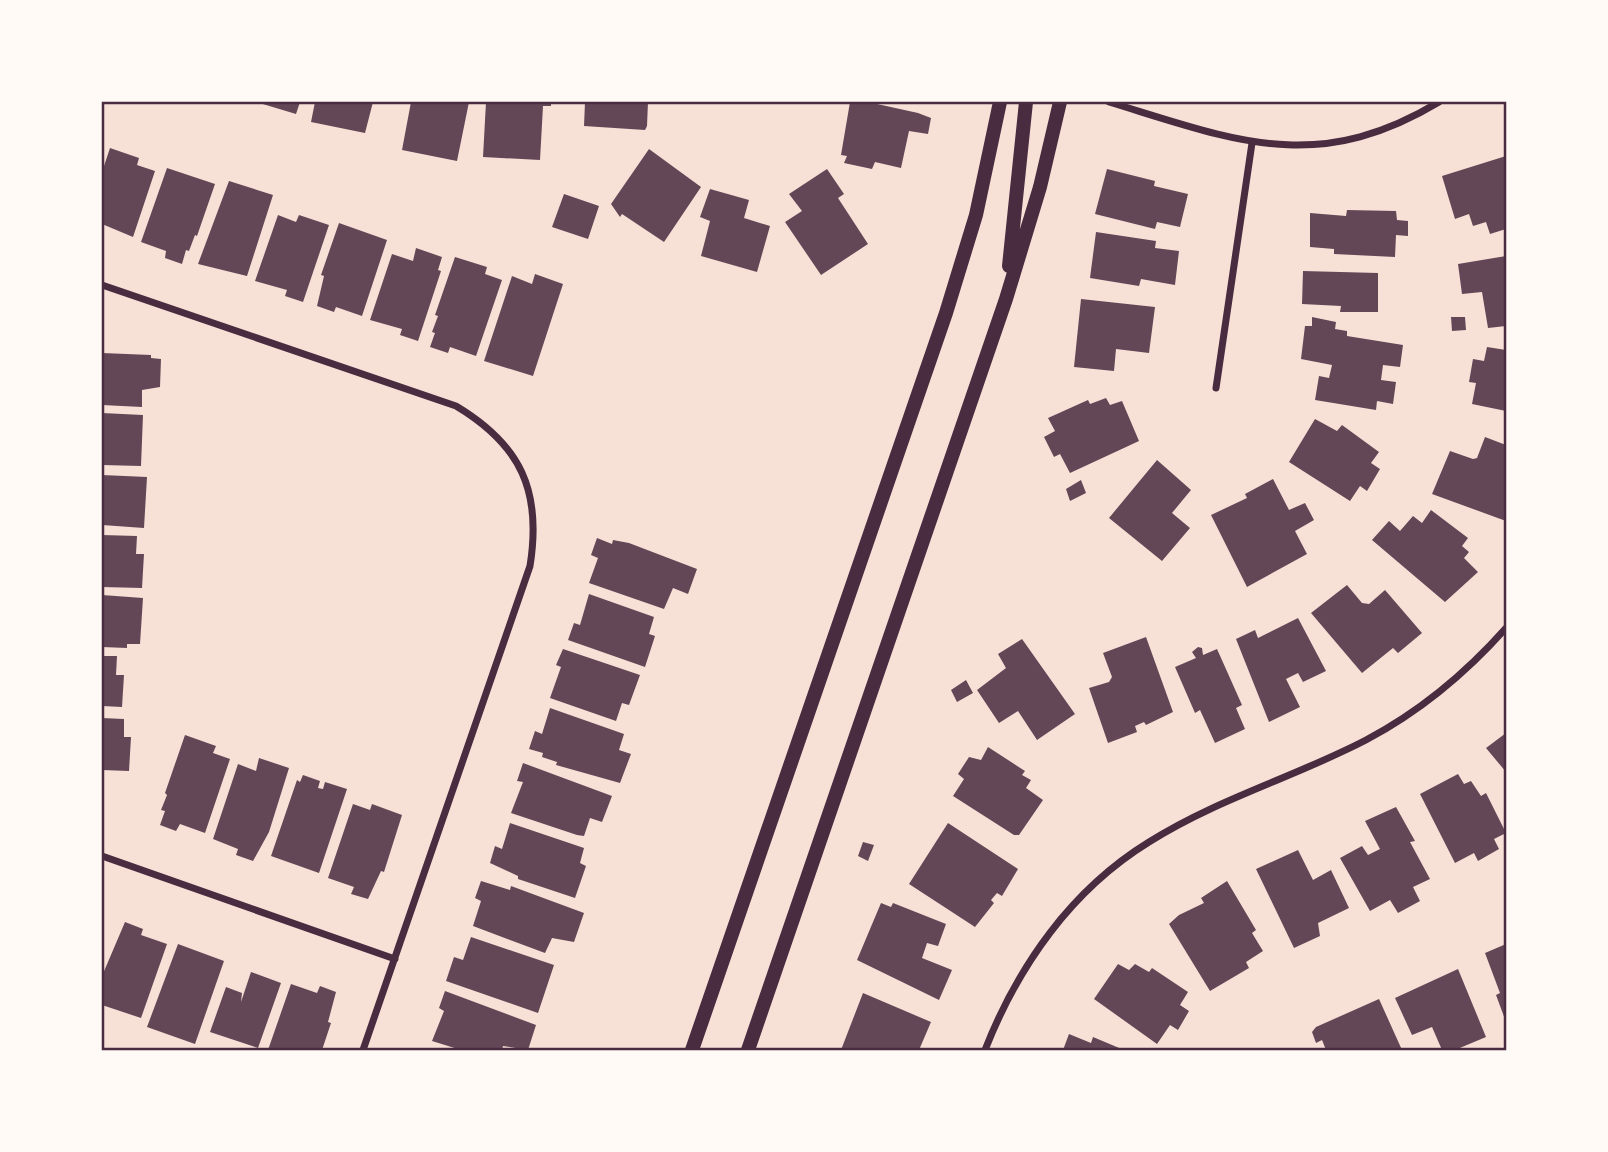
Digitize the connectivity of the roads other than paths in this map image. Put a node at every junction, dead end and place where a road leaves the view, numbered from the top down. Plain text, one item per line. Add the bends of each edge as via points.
1 (1000, 102) edge
2 (1026, 102) edge
3 (1060, 102) edge
4 (1109, 102) edge
5 (1439, 102) edge
6 (1252, 143) junction
7 (102, 285) edge
8 (1006, 299) junction
9 (1216, 388) dead end
10 (1507, 628) edge
11 (102, 856) edge
12 (395, 958) junction
13 (363, 1051) edge
14 (692, 1051) edge
15 (748, 1051) edge
16 (985, 1051) edge

1 - 14 main road via 976,215 946,313
2 - 8 main road
3 - 8 main road
4 - 6 street
5 - 6 street via 1383,130 1338,142
6 - 9 street
7 - 12 street via 456,406 499,437 523,473 533,503 535,536 530,566
8 - 15 main road
10 - 16 street via 1462,674 1415,711 1365,740 1197,815 1148,842 1102,876 1062,916 1026,964
11 - 12 street
12 - 13 street

